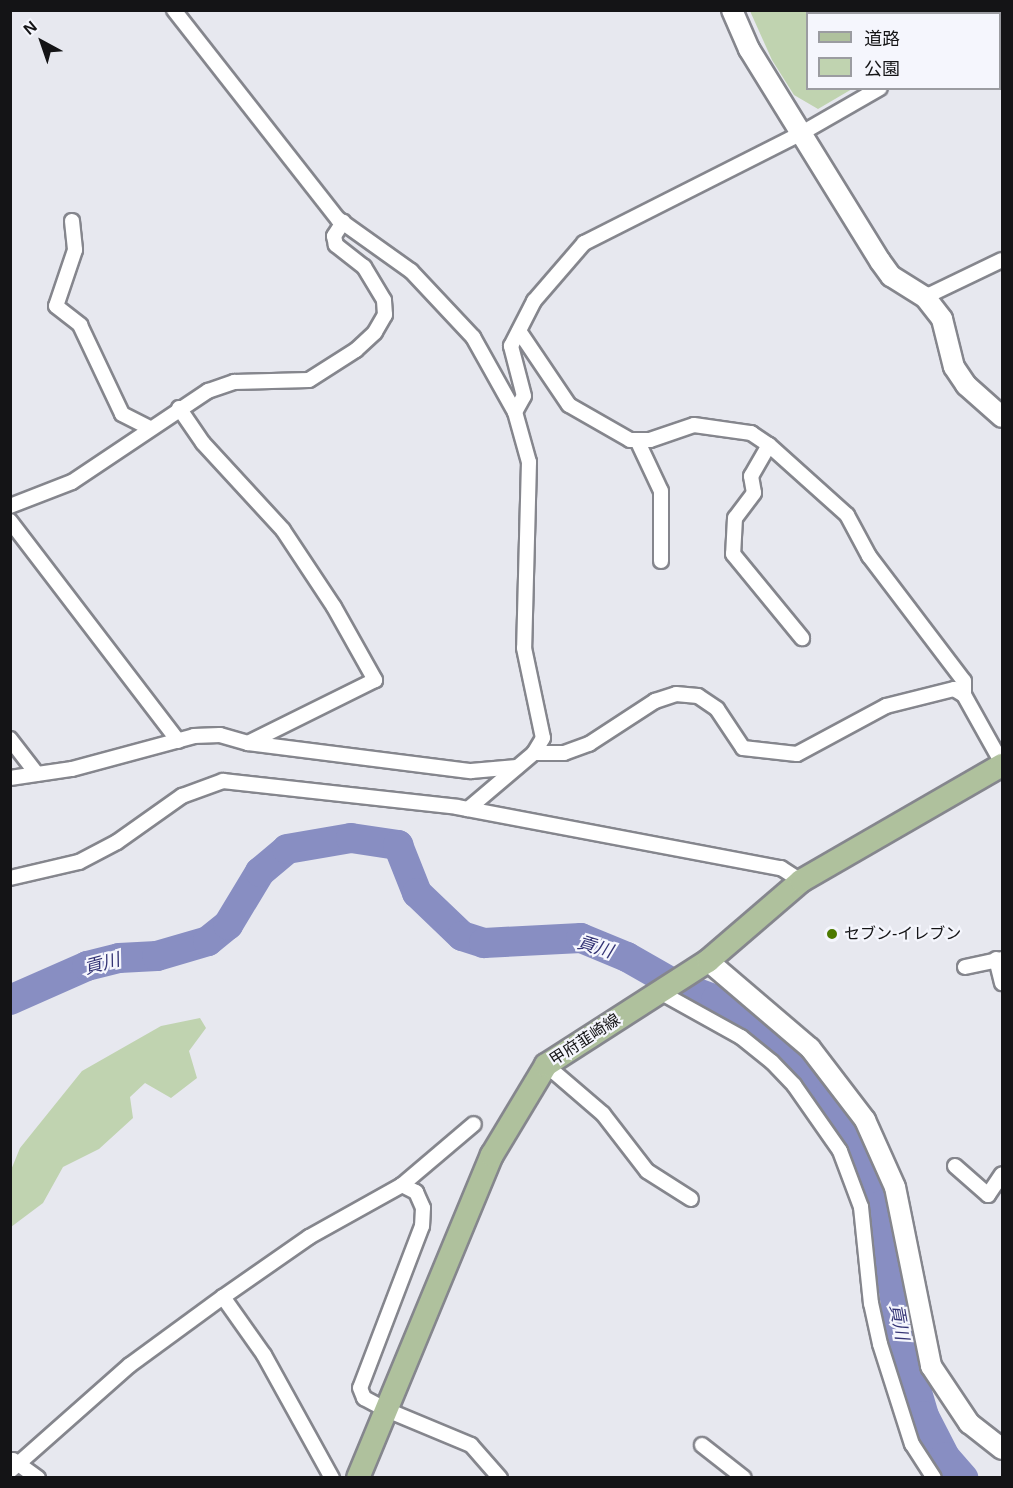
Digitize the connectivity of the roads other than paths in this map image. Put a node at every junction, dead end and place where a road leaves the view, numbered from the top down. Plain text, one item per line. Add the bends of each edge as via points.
1 (174, 10) edge
2 (732, 10) edge
3 (877, 90) edge
4 (800, 134) junction
5 (72, 221) dead end
6 (343, 222) junction
7 (1002, 260) edge
8 (925, 297) junction
9 (519, 331) junction
10 (178, 408) junction
11 (515, 412) junction
12 (1002, 417) edge
13 (150, 428) junction
14 (637, 440) junction
15 (769, 445) junction
16 (10, 506) edge
17 (10, 521) edge
18 (662, 561) dead end
19 (802, 638) dead end
20 (964, 695) junction
21 (10, 739) edge
22 (178, 741) junction
23 (248, 743) junction
24 (534, 753) junction
25 (517, 767) junction
26 (1001, 770) edge
27 (37, 774) junction
28 (10, 778) edge
29 (468, 809) junction
30 (10, 878) edge
31 (801, 881) junction
32 (999, 959) edge
33 (707, 961) junction
34 (964, 967) dead end
35 (1002, 983) edge
36 (659, 991) junction
37 (546, 1065) junction
38 (474, 1124) dead end
39 (955, 1166) dead end
40 (1002, 1174) edge
41 (402, 1185) junction
42 (692, 1199) dead end
43 (223, 1297) junction
44 (387, 1410) junction
45 (702, 1445) dead end
46 (1002, 1449) edge
47 (14, 1464) edge
48 (38, 1478) edge
49 (332, 1478) edge
50 (358, 1478) edge
51 (500, 1478) edge
52 (744, 1478) edge
53 (934, 1478) edge

1 - 6 street
2 - 4 street via 749,49
3 - 4 street
4 - 8 street via 891,276
4 - 9 street via 584,243 534,301
5 - 13 street via 75,250 56,306 80,325 122,414
6 - 10 street via 334,236 336,245 364,267 384,300 386,315 375,332 321,375 309,380 234,382
6 - 11 street via 411,271 472,337
7 - 8 street
8 - 12 street via 942,320 954,367 966,385
9 - 11 street via 511,346 524,396
9 - 14 street via 569,405
10 - 13 street
10 - 23 street via 203,443 283,530 375,680
11 - 24 street via 529,462 524,648 543,738
13 - 16 street via 72,482
14 - 15 street via 650,440 694,425 751,433
14 - 18 street via 661,491
15 - 19 street via 751,476 754,493 735,518 733,554
15 - 20 street via 848,515 869,556 964,681
17 - 22 street
20 - 24 street via 954,689 886,706 797,754 743,748 717,709 698,696 676,694 655,701 590,744 564,753
20 - 26 street
21 - 27 street
22 - 23 street via 220,735
22 - 27 street
23 - 25 street via 471,771
24 - 25 street
25 - 29 street
26 - 31 main road, 甲府韮崎線
27 - 28 street
29 - 30 street via 223,781 182,795 117,842 79,862
29 - 31 street via 781,868
31 - 33 main road, 甲府韮崎線
32 - 34 street
32 - 35 street
33 - 36 main road, 甲府韮崎線
33 - 46 street via 810,1048 865,1120 898,1197 931,1366 969,1423
36 - 37 main road, 甲府韮崎線
36 - 53 street via 741,1037 772,1062 794,1085 840,1151 861,1207 871,1303 880,1344 912,1444
37 - 42 street via 603,1114 647,1171
37 - 44 main road, 甲府韮崎線 via 492,1155
38 - 41 street
39 - 40 street via 988,1195
41 - 43 street via 309,1237
41 - 44 street via 416,1192 423,1208 422,1226 360,1388 364,1398
43 - 47 street via 130,1365
43 - 49 street via 264,1355
44 - 50 main road, 甲府韮崎線
44 - 51 street via 463,1440
45 - 52 street
47 - 48 street

